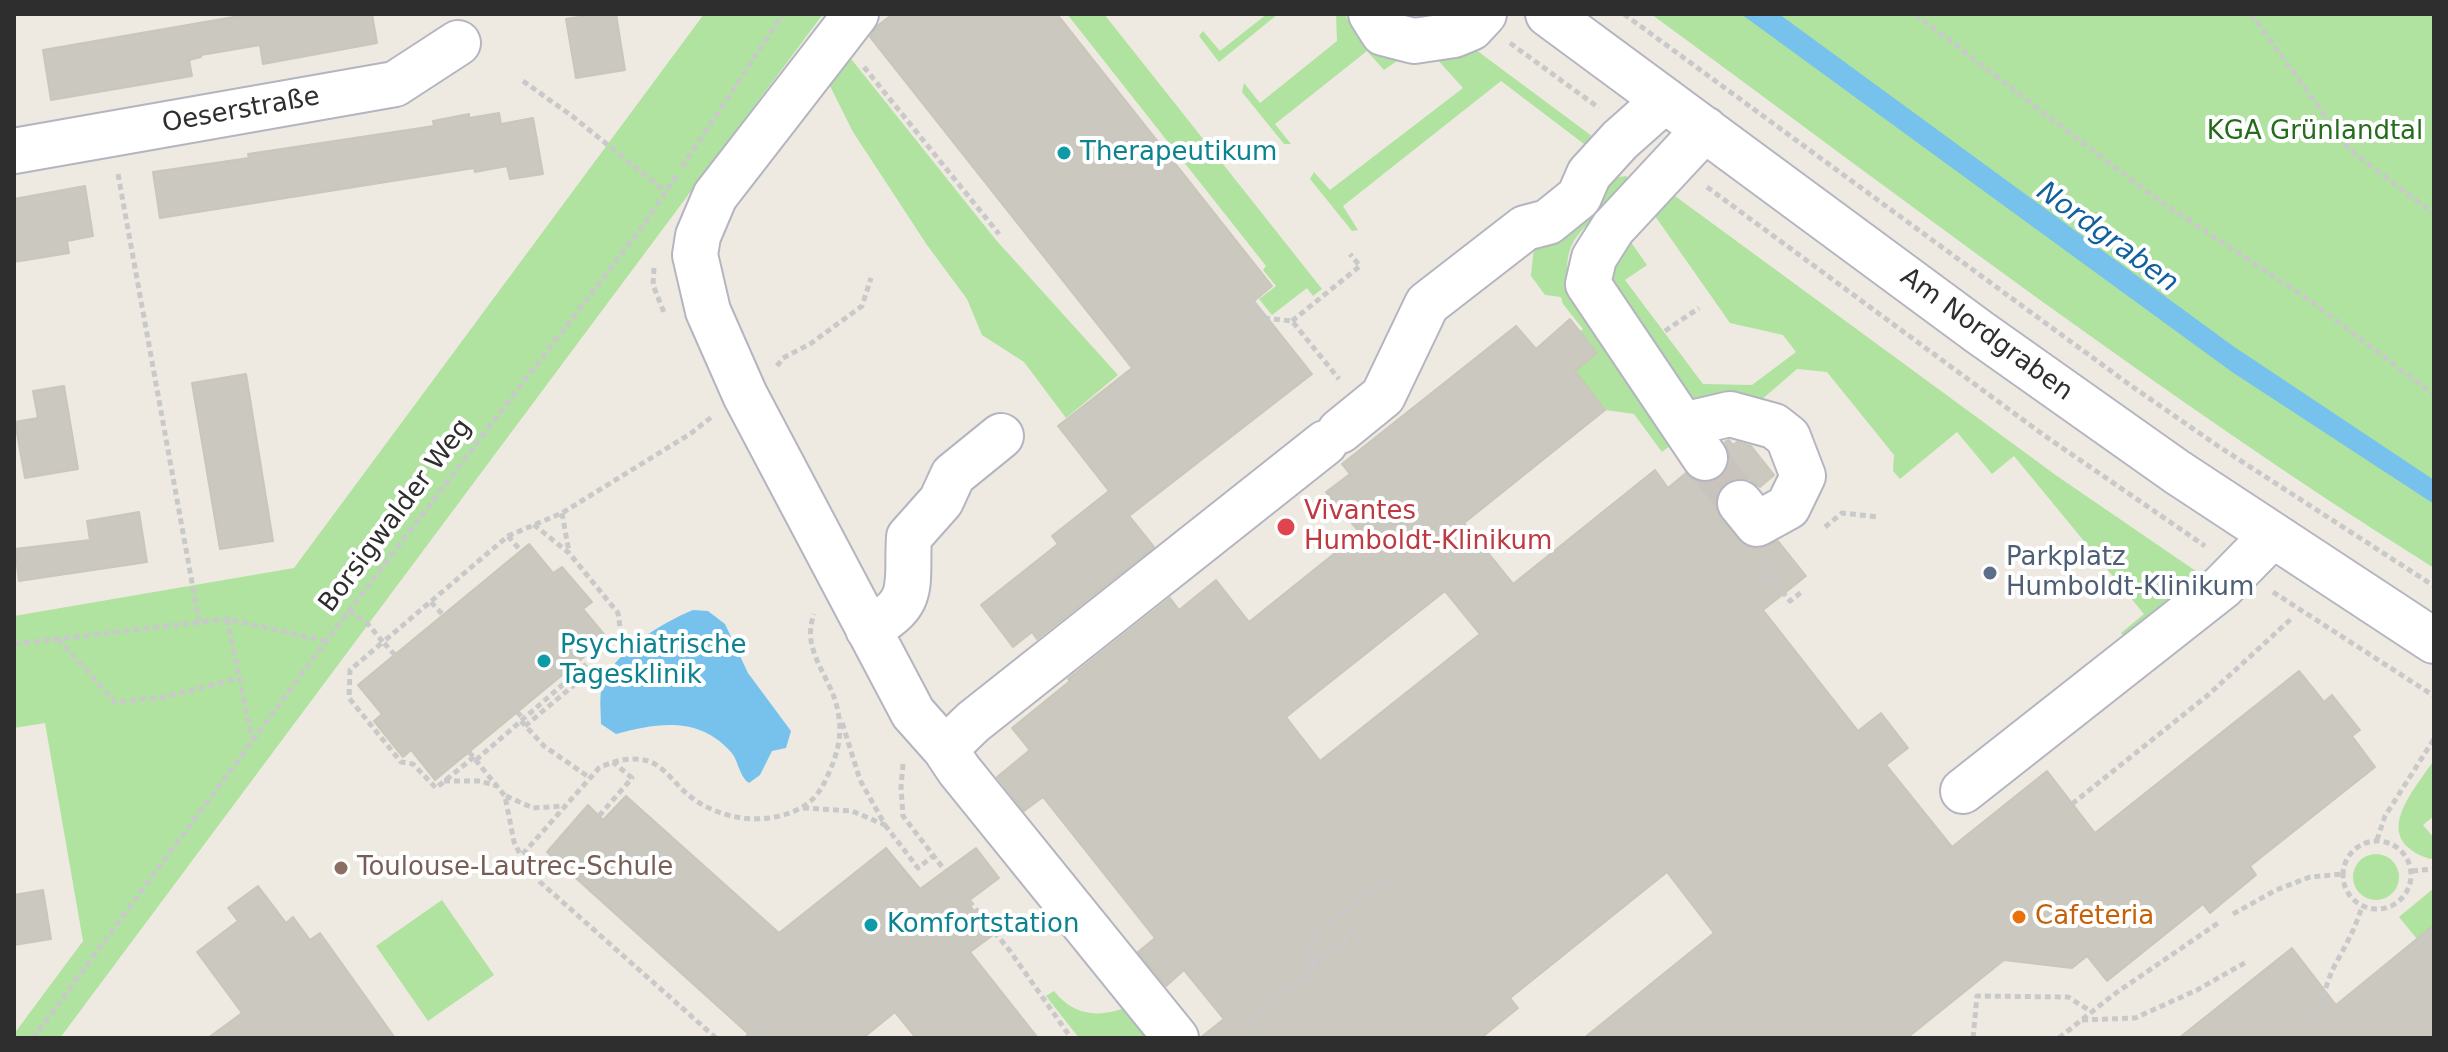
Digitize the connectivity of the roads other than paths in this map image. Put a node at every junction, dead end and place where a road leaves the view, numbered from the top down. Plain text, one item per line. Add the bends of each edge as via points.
1 (856, 14) edge
2 (1371, 14) edge
3 (1484, 14) edge
4 (1548, 14) edge
5 (458, 43) dead end
6 (1665, 100) junction
7 (1705, 129) junction
8 (14, 151) edge
9 (1001, 436) dead end
10 (1740, 503) tunnel mouth
11 (2273, 535) junction
12 (868, 629) junction
13 (2434, 641) edge
14 (945, 749) junction
15 (1963, 791) dead end
16 (1176, 1038) edge

1 - 12 street via 715,196 695,255 708,311 745,395
2 - 3 street via 1383,33 1414,41 1454,35 1471,28
4 - 6 street, Am Nordgraben
5 - 8 street, Oeserstraße via 395,84
6 - 7 street, Am Nordgraben
6 - 14 street via 1589,174 1565,182 1534,206 1525,228 1427,304 1383,396
7 - 10 street via 1613,228 1594,258 1588,284 1694,441 1730,414 1774,426 1788,437 1803,476 1788,507 1757,524
7 - 11 street, Am Nordgraben via 1979,332
9 - 12 street via 953,475 941,501 909,537 902,605
11 - 13 street, Am Nordgraben
11 - 15 street via 2222,587
12 - 14 street via 913,713
14 - 16 street

